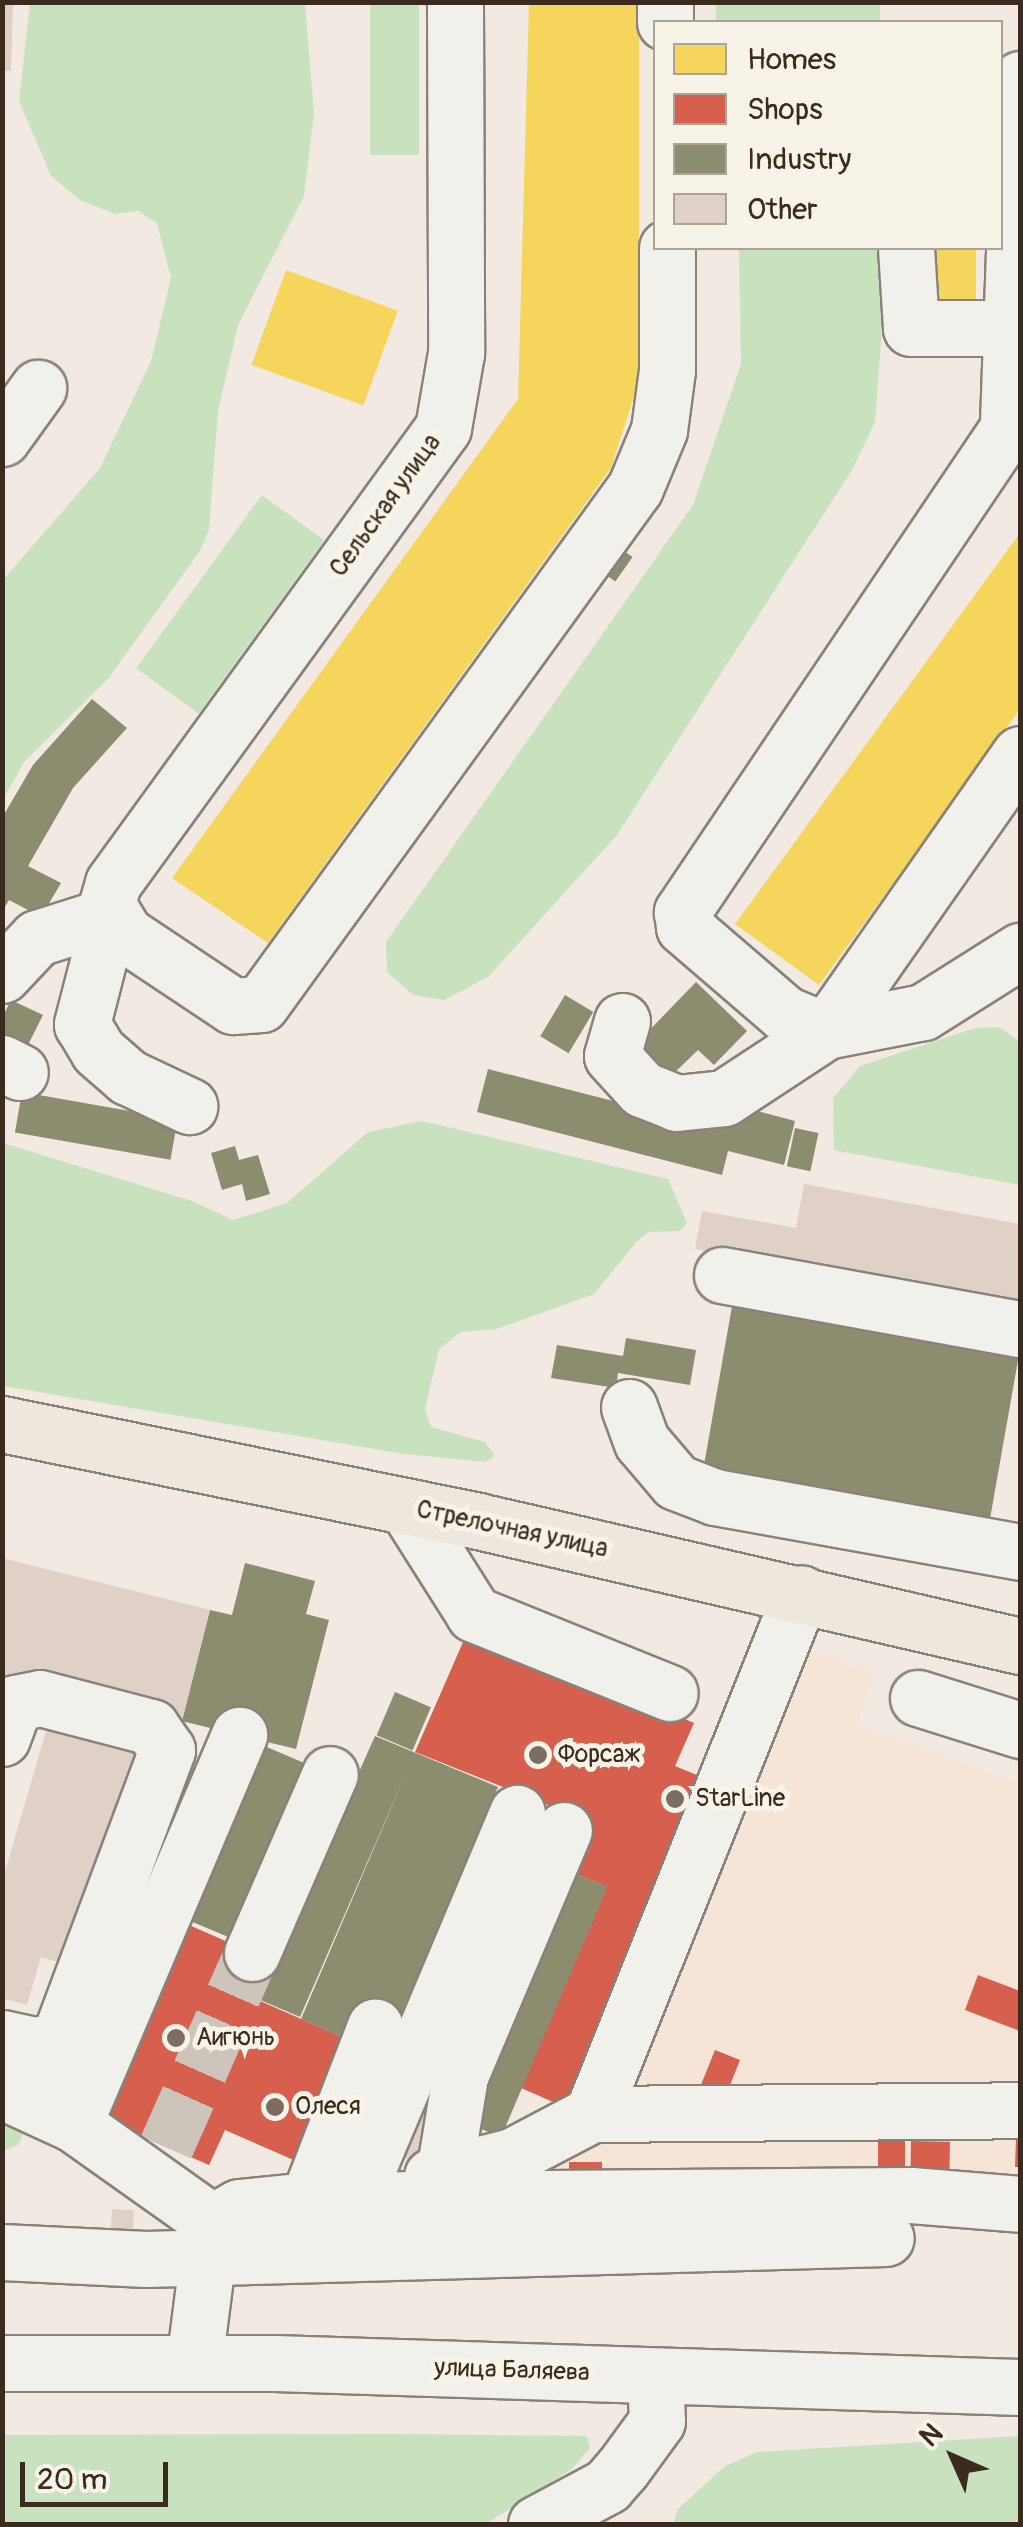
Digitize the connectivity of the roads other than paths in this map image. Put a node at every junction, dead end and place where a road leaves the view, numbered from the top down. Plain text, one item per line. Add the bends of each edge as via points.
1 (455, 2) edge
2 (1020, 79) edge
3 (1009, 141) edge
4 (667, 250) edge
5 (906, 250) edge
6 (1012, 328) junction
7 (38, 388) dead end
8 (2, 438) edge
9 (1020, 754) edge
10 (118, 924) junction
11 (1020, 951) edge
12 (2, 975) edge
13 (622, 1021) dead end
14 (826, 1031) junction
15 (189, 1106) dead end
16 (722, 1275) dead end
17 (1020, 1330) edge
18 (629, 1407) dead end
19 (2, 1424) edge
20 (408, 1508) junction
21 (1020, 1552) edge
22 (801, 1593) junction
23 (1020, 1646) edge
24 (670, 1693) dead end
25 (918, 1698) dead end
26 (1020, 1730) edge
27 (239, 1735) dead end
28 (2, 1738) edge
29 (330, 1774) dead end
30 (252, 1953) tunnel mouth
31 (375, 2026) dead end
32 (2, 2038) edge
33 (36, 2067) edge
34 (1020, 2110) edge
35 (592, 2114) junction
36 (74, 2124) junction
37 (444, 2173) junction
38 (308, 2200) junction
39 (372, 2201) junction
40 (1020, 2204) edge
41 (886, 2238) dead end
42 (208, 2240) junction
43 (2, 2252) edge
44 (194, 2362) junction
45 (2, 2364) edge
46 (655, 2376) junction
47 (1020, 2387) edge
48 (536, 2524) edge

1 - 10 street, Сельская улица via 456,353 443,428 112,883
2 - 3 street
3 - 6 street
4 - 10 street via 668,370 658,430 635,488 262,1004 233,1006
5 - 6 street via 911,328
6 - 14 street via 1008,428 682,912 698,946 785,1014
7 - 8 street
9 - 14 street
10 - 12 street via 37,938
10 - 15 street, Сельская улица via 82,1024 98,1051 128,1076
11 - 14 street via 923,1012
13 - 14 street via 612,1056 642,1089 676,1103 724,1098 751,1086
16 - 17 street
18 - 21 street via 642,1442 676,1482 716,1497
19 - 20 main road, Стрелочная улица
20 - 22 main road, Стрелочная улица
20 - 24 street via 474,1614
22 - 23 main road, Стрелочная улица
22 - 35 street
25 - 26 street
27 - 36 street
28 - 33 street via 16,1703 40,1698 151,1727 167,1750
29 - 30 street
31 - 38 street
32 - 33 street via 36,2044
33 - 36 street
34 - 35 street
35 - 37 street via 512,2156
36 - 42 street via 166,2169
37 - 39 street via 396,2182
37 - 39 street via 460,2076 540,1821 364,2177
38 - 39 street
38 - 42 street via 239,2208
39 - 40 street via 911,2195
41 - 42 street via 294,2250
42 - 43 street
42 - 44 street
44 - 45 street, улица Баляева
44 - 46 street, улица Баляева
46 - 47 street, улица Баляева
46 - 48 street via 657,2421 622,2469 606,2486

